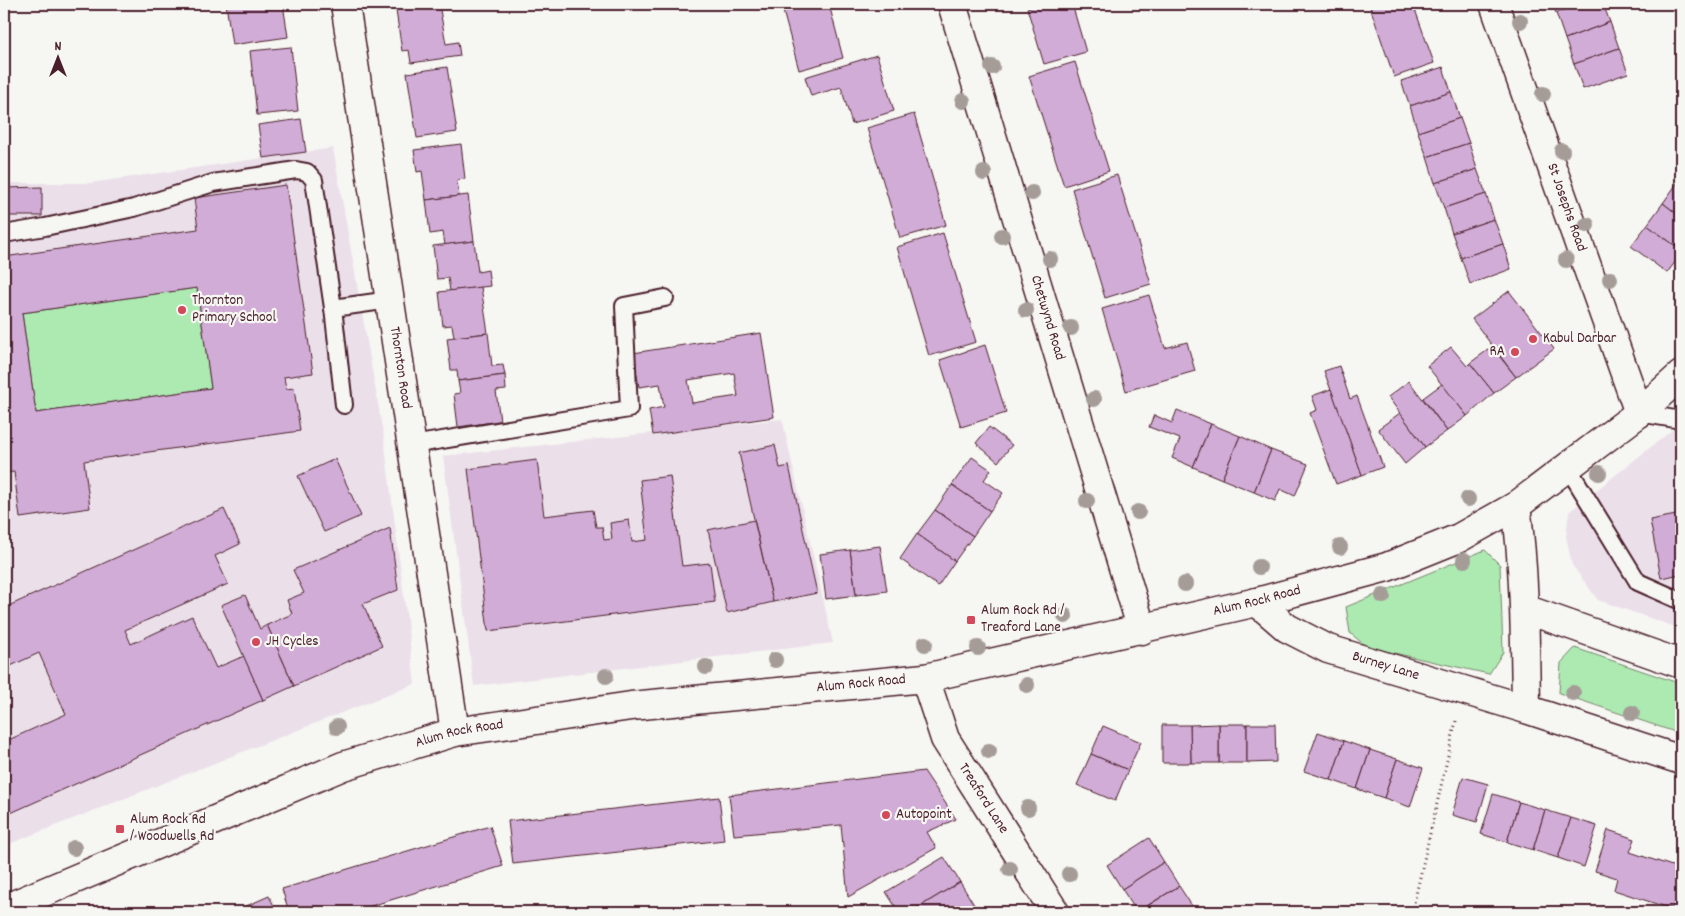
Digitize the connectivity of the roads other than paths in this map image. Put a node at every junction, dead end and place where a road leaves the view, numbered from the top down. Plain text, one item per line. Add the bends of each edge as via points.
1 (345, 4) edge
2 (952, 4) edge
3 (1494, 4) edge
4 (4, 234) edge
5 (665, 298) dead end
6 (390, 300) junction
7 (333, 308) junction
8 (1681, 374) edge
9 (344, 405) dead end
10 (1639, 413) junction
11 (1681, 420) edge
12 (412, 445) junction
13 (1567, 466) junction
14 (1516, 506) junction
15 (1681, 601) edge
16 (1257, 602) junction
17 (1525, 609) junction
18 (1142, 630) junction
19 (1681, 664) edge
20 (925, 678) junction
21 (1526, 709) junction
22 (455, 732) junction
23 (1681, 760) edge
24 (4, 909) edge
25 (1055, 912) edge

1 - 6 street, Thornton Road
2 - 18 street, Chetwynd Road
3 - 10 street, St Josephs Road
4 - 7 lane via 134,208 213,183 296,170 308,172 314,180
5 - 12 lane via 624,306 629,409
6 - 7 lane
6 - 12 street, Thornton Road
7 - 9 lane
8 - 10 street, Alum Rock Road
10 - 11 lane
10 - 13 street, Alum Rock Road
12 - 22 street, Thornton Road
13 - 14 street, Alum Rock Road
13 - 15 lane via 1638,582
14 - 16 street, Alum Rock Road via 1459,538 1387,567
14 - 17 street
16 - 18 street, Alum Rock Road
16 - 21 street, Burney Lane via 1288,628 1328,650
17 - 19 street
17 - 21 street
18 - 20 street, Alum Rock Road
20 - 22 street, Alum Rock Road via 631,706
20 - 25 street, Treaford Lane via 945,739
21 - 23 street, Burney Lane
22 - 24 street, Alum Rock Road via 343,766

